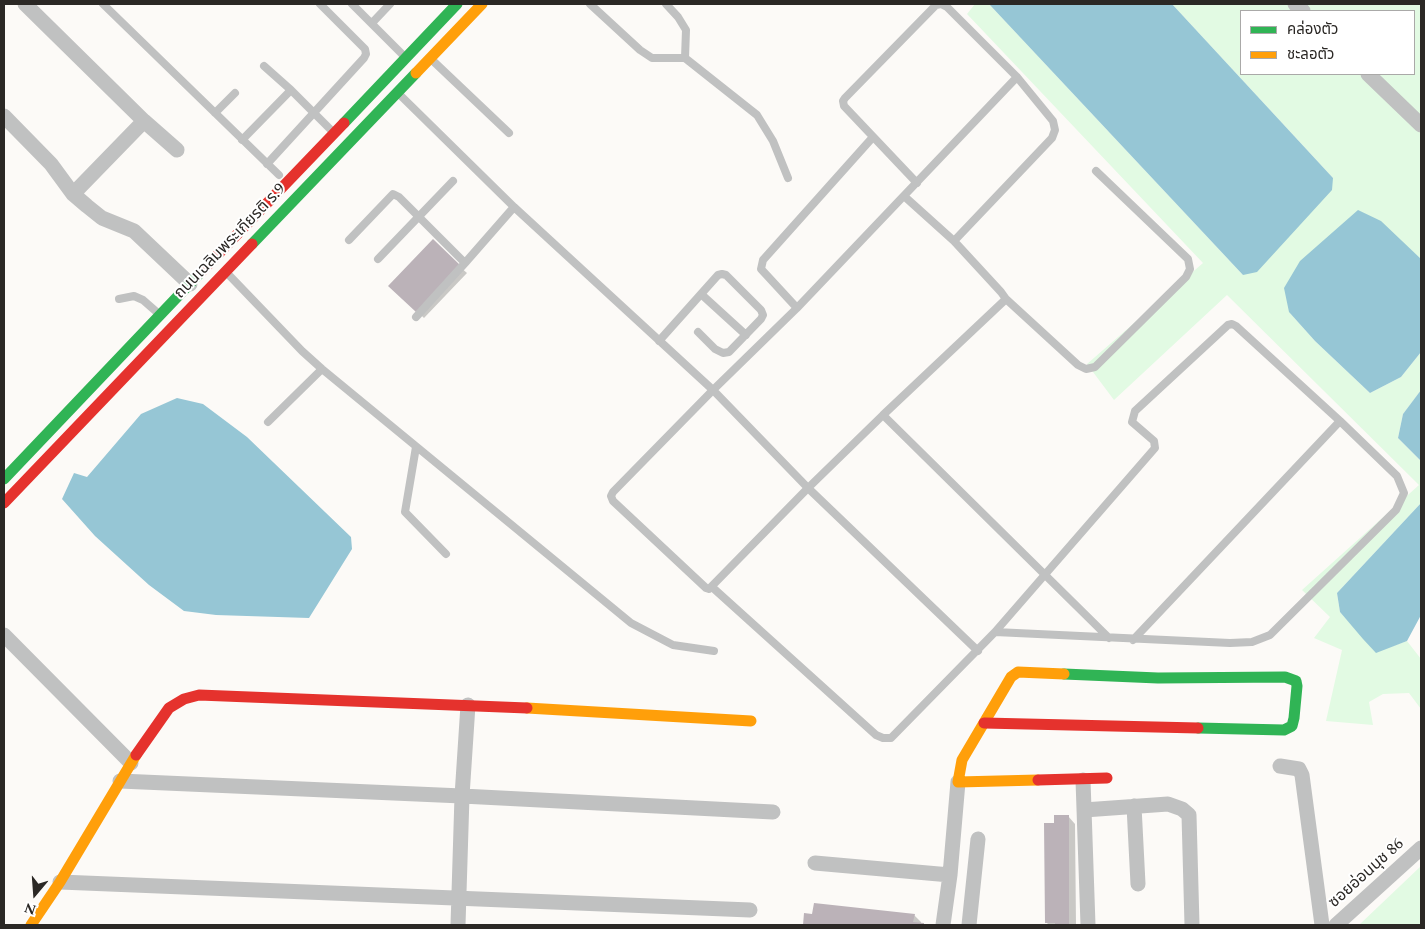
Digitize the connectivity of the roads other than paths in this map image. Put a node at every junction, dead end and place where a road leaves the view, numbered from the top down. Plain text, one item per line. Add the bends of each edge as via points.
1 (25, 4) edge
2 (103, 4) edge
3 (320, 4) edge
4 (352, 4) edge
5 (390, 4) edge
6 (457, 4) edge
7 (482, 4) edge
8 (590, 4) edge
9 (666, 4) edge
10 (372, 23) junction
11 (407, 58) junction
12 (685, 58) junction
13 (431, 59) junction
14 (264, 66) dead end
15 (1369, 75) edge
16 (1017, 78) junction
17 (291, 90) junction
18 (235, 93) dead end
19 (397, 93) junction
20 (313, 112) junction
21 (215, 113) junction
22 (4, 116) edge
23 (144, 121) junction
24 (1421, 125) edge
25 (509, 133) dead end
26 (334, 134) junction
27 (873, 137) junction
28 (242, 140) junction
29 (177, 150) dead end
30 (267, 164) junction
31 (1096, 171) dead end
32 (279, 176) dead end
33 (788, 178) dead end
34 (453, 181) dead end
35 (917, 183) junction
36 (74, 194) junction
37 (904, 196) junction
38 (514, 207) junction
39 (418, 216) junction
40 (349, 240) dead end
41 (954, 241) junction
42 (378, 259) dead end
43 (465, 263) junction
44 (226, 271) junction
45 (190, 284) junction
46 (702, 294) junction
47 (120, 299) dead end
48 (1006, 299) junction
49 (798, 308) junction
50 (160, 316) junction
51 (416, 316) dead end
52 (698, 332) dead end
53 (746, 335) junction
54 (659, 341) junction
55 (322, 369) junction
56 (712, 390) junction
57 (884, 415) junction
58 (1340, 421) junction
59 (268, 422) dead end
60 (416, 447) junction
61 (4, 479) edge
62 (808, 488) junction
63 (4, 504) edge
64 (446, 554) dead end
65 (1045, 575) junction
66 (712, 587) junction
67 (995, 632) junction
68 (4, 636) edge
69 (1109, 638) junction
70 (1133, 640) junction
71 (714, 651) dead end
72 (978, 651) junction
73 (468, 705) junction
74 (752, 720) dead end
75 (984, 722) junction
76 (131, 763) junction
77 (1280, 766) dead end
78 (1107, 778) dead end
79 (1083, 780) junction
80 (120, 781) junction
81 (958, 782) junction
82 (462, 796) junction
83 (1134, 806) junction
84 (1084, 810) junction
85 (773, 812) dead end
86 (978, 839) dead end
87 (1421, 848) edge
88 (815, 863) dead end
89 (950, 875) junction
90 (60, 882) junction
91 (1138, 884) dead end
92 (459, 897) junction
93 (750, 910) dead end
94 (31, 925) edge
95 (458, 925) edge
96 (944, 925) edge
97 (969, 925) edge
98 (1088, 925) edge
99 (1192, 925) edge
100 (1322, 925) edge
101 (1336, 925) edge

1 - 23 street
2 - 21 lane
3 - 20 lane via 365,49 366,54
4 - 10 lane
5 - 10 lane
6 - 11 street, ถนนเฉลิมพระเกียรติ ร.9
7 - 13 street, ถนนเฉลิมพระเกียรติ ร.9
8 - 12 lane via 652,58
9 - 12 lane via 686,30
10 - 11 lane
11 - 26 street, ถนนเฉลิมพระเกียรติ ร.9
12 - 33 lane via 757,115 773,141
13 - 19 street, ถนนเฉลิมพระเกียรติ ร.9
13 - 25 lane
14 - 17 lane
15 - 24 street
16 - 27 lane via 947,7 936,4 844,98 844,106
16 - 35 lane
16 - 41 lane via 1053,121 1056,130
17 - 20 lane
17 - 28 lane
18 - 21 lane
19 - 38 lane
19 - 44 street, ถนนเฉลิมพระเกียรติ ร.9
20 - 26 lane
20 - 30 lane
21 - 28 lane
22 - 36 street via 51,164
23 - 29 street
23 - 36 street
26 - 45 street, ถนนเฉลิมพระเกียรติ ร.9
27 - 35 lane
27 - 49 lane via 762,260 761,269
28 - 30 lane
30 - 32 lane
31 - 48 lane via 1188,259 1190,269 1186,277 1095,367 1086,369
34 - 39 lane
35 - 37 lane
36 - 45 street via 102,218 134,231
37 - 41 lane
37 - 49 lane
38 - 43 lane
38 - 54 lane
39 - 40 lane via 393,194
39 - 42 lane
39 - 43 lane
41 - 48 lane
43 - 51 lane
44 - 55 lane
44 - 63 street, ถนนเฉลิมพระเกียรติ ร.9
45 - 50 street, ถนนเฉลิมพระเกียรติ ร.9
46 - 53 lane
46 - 53 lane via 718,275 726,275 762,310 761,319
46 - 54 lane
47 - 50 lane via 134,296
48 - 57 lane
49 - 56 lane
50 - 61 street, ถนนเฉลิมพระเกียรติ ร.9
52 - 53 lane via 723,353 729,352
54 - 56 lane
55 - 59 lane
55 - 60 lane
56 - 62 lane
56 - 66 lane via 611,496 706,588
57 - 62 lane
57 - 65 lane
58 - 65 lane via 1236,326 1228,325 1135,411 1132,422 1154,441 1155,448
58 - 70 lane
58 - 70 lane via 1397,476 1404,493 1396,510 1270,635 1252,642
60 - 64 lane via 404,512
60 - 71 lane via 630,623 673,645
62 - 66 lane
62 - 72 lane
65 - 67 lane
65 - 69 lane
66 - 72 lane via 876,735 884,738 891,738
67 - 69 lane
67 - 72 lane
68 - 76 street
69 - 70 lane
73 - 74 street
73 - 76 street via 199,695 169,708
73 - 82 street
75 - 75 street via 1284,730 1292,726 1297,686 1296,681 1285,677 1158,678 1018,672
75 - 81 street via 962,760
76 - 80 street
77 - 100 street via 1299,769 1302,774
78 - 79 street
79 - 81 street
79 - 84 street
80 - 82 street
80 - 90 street
81 - 89 street
82 - 85 street
82 - 92 street
83 - 84 street
83 - 91 street
83 - 99 street via 1168,804 1189,815
84 - 98 street
86 - 97 street
87 - 101 street, ซอยอ่อนนุช 86
88 - 89 street
89 - 96 street
90 - 92 street
90 - 94 street
92 - 93 street
92 - 95 street

